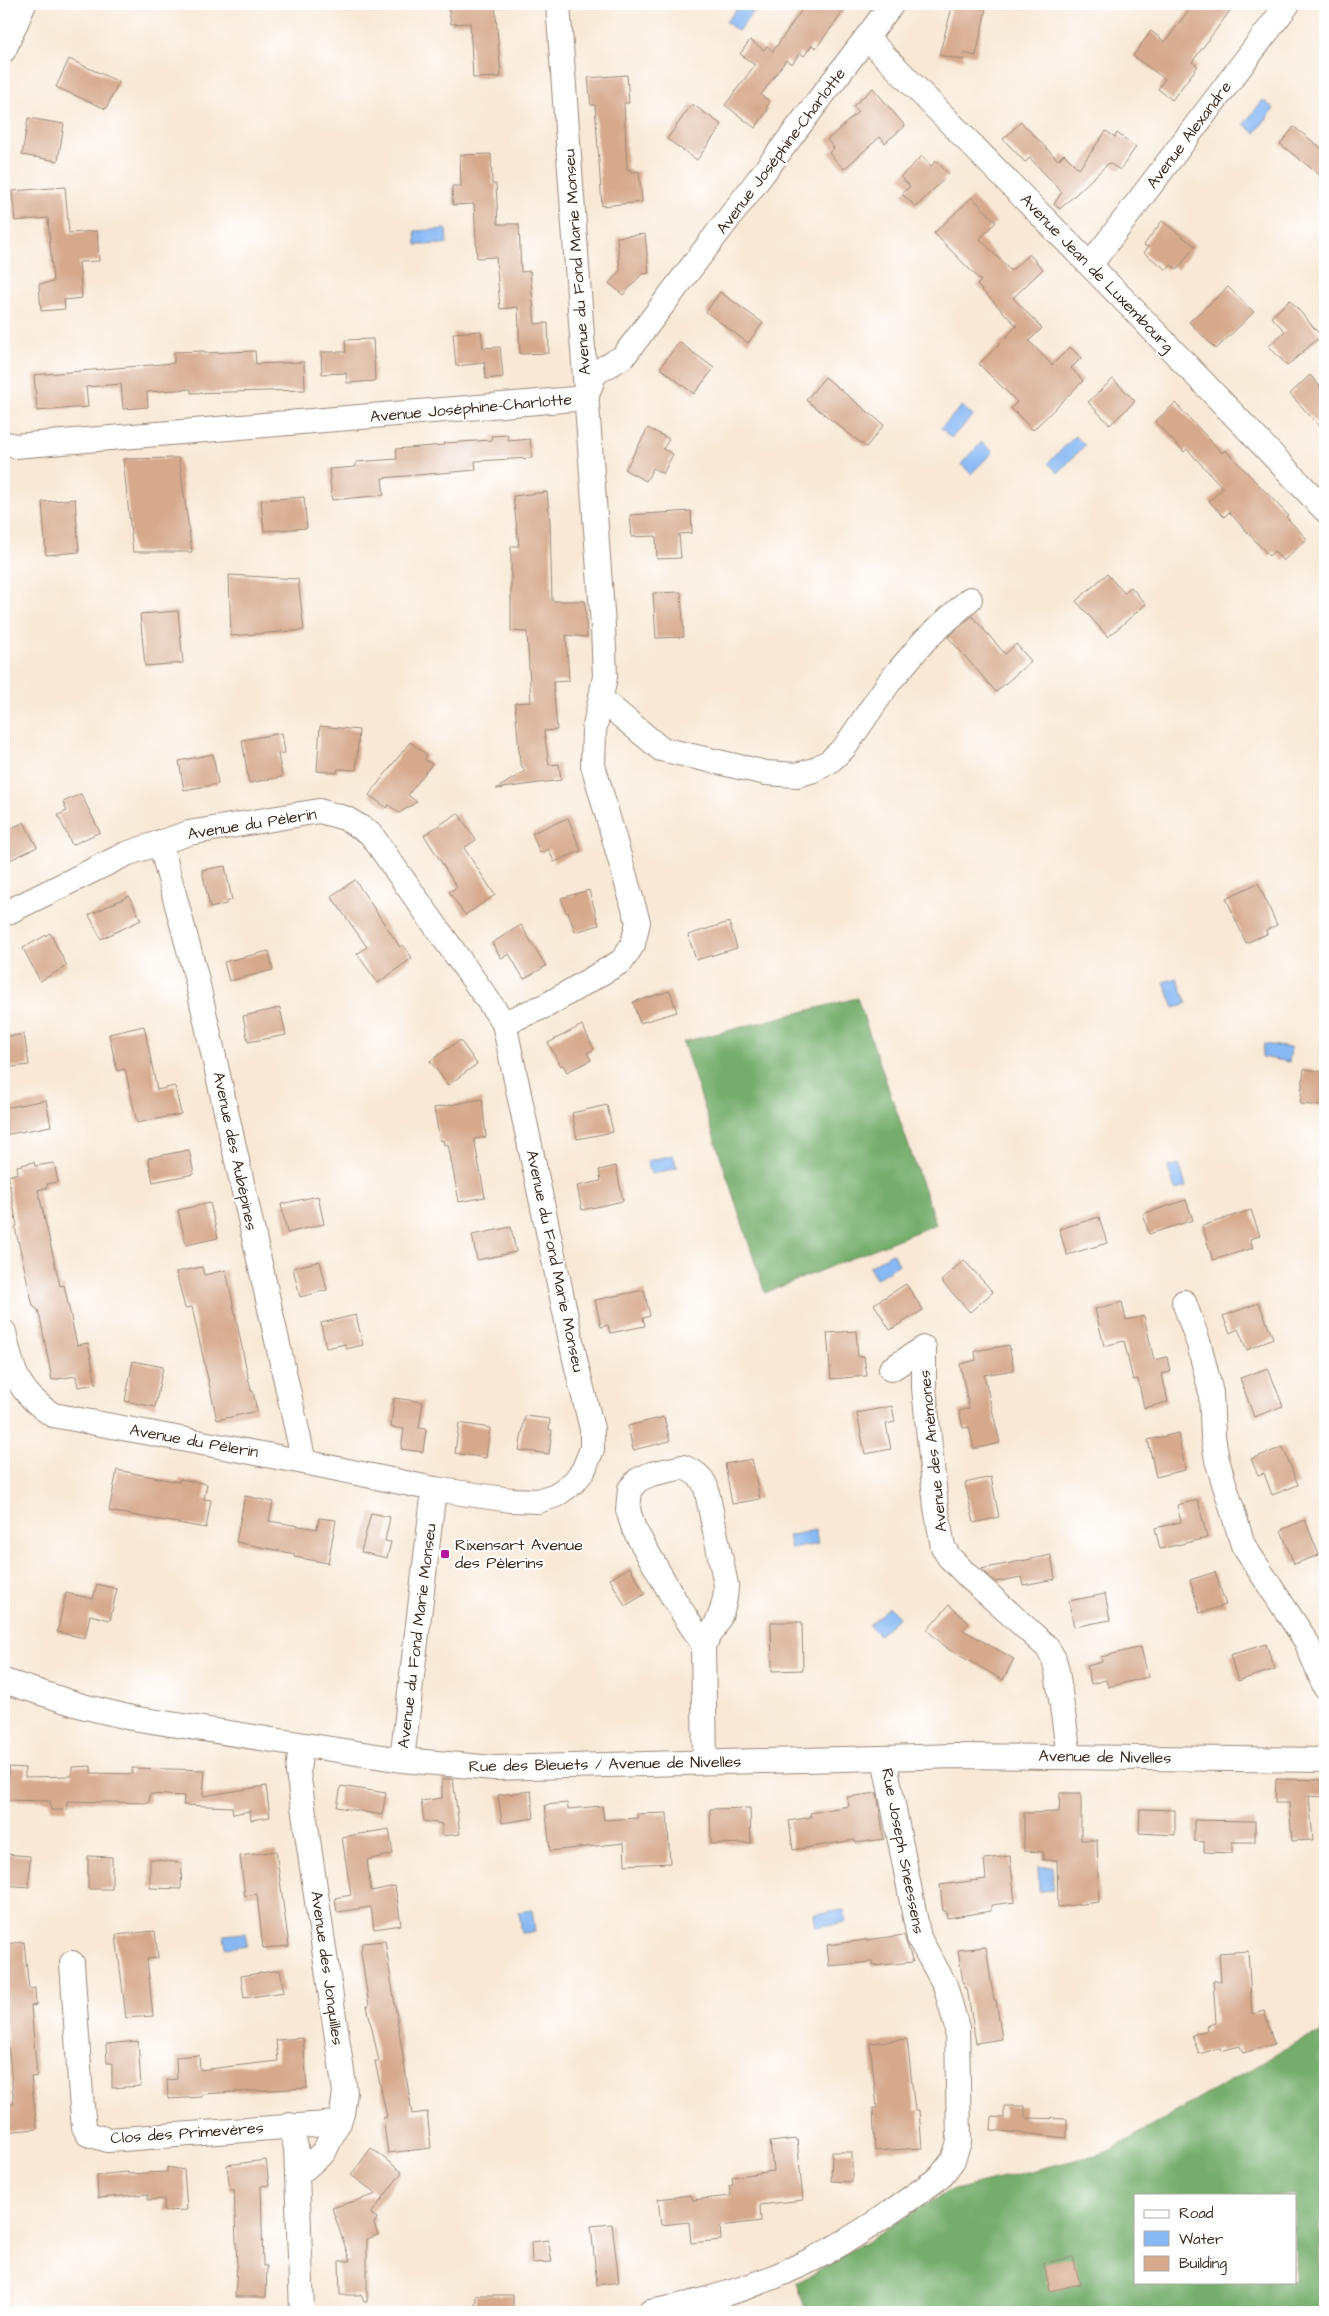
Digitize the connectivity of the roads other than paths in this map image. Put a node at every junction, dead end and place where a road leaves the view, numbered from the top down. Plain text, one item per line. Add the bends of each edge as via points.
1 (24, 4) edge
2 (558, 4) edge
3 (892, 4) edge
4 (1288, 4) edge
5 (866, 38) junction
6 (4, 50) edge
7 (1090, 266) junction
8 (586, 398) junction
9 (4, 442) edge
10 (1325, 510) edge
11 (970, 599) dead end
12 (601, 699) junction
13 (160, 842) junction
14 (4, 914) edge
15 (504, 1023) junction
16 (1184, 1302) dead end
17 (4, 1332) edge
18 (891, 1369) dead end
19 (304, 1462) junction
20 (434, 1490) junction
21 (721, 1614) junction
22 (686, 1619) junction
23 (703, 1644) junction
24 (4, 1680) edge
25 (1325, 1687) edge
26 (301, 1745) junction
27 (1069, 1756) junction
28 (884, 1758) junction
29 (402, 1760) junction
30 (1325, 1760) edge
31 (705, 1762) junction
32 (72, 1963) dead end
33 (339, 2123) junction
34 (290, 2125) junction
35 (297, 2175) junction
36 (302, 2312) edge
37 (650, 2312) edge

1 - 6 street
2 - 8 street, Avenue du Fond Marie Monseu
3 - 5 street, Avenue Joséphine-Charlotte
4 - 7 street, Avenue Alexandre
5 - 7 street, Avenue Jean de Luxembourg
5 - 8 street, Avenue Joséphine-Charlotte via 623,358 595,373
7 - 10 street, Avenue Jean de Luxembourg
8 - 9 street, Avenue Joséphine-Charlotte via 15,446
8 - 12 street, Avenue du Fond Marie Monseu via 603,626 605,677
11 - 12 street via 925,640 890,681 845,747 822,765 797,775 766,773 661,749
12 - 15 street, Avenue du Fond Marie Monseu via 594,731 593,765 638,922 633,944 622,961 546,1005
13 - 14 street, Avenue du Pèlerin via 126,854
13 - 15 street, Avenue du Pèlerin via 189,833 319,811 345,818 370,833
13 - 19 street, Avenue des Aubépines via 196,976
15 - 20 street, Avenue du Fond Marie Monseu via 592,1429 592,1450 583,1471 573,1483 556,1495 538,1501
16 - 25 street via 1211,1393 1217,1460 1243,1544 1306,1641
17 - 19 street, Avenue du Pèlerin via 11,1366 24,1390 53,1415
18 - 27 street, Avenue des Anémones via 924,1348 924,1388 943,1547 968,1576 1047,1646 1057,1670
19 - 20 street, Avenue du Pèlerin
20 - 29 street, Avenue du Fond Marie Monseu
21 - 22 street
21 - 22 street via 726,1602 726,1585 706,1487 695,1472 683,1467 638,1480 630,1489 628,1510 634,1529
21 - 23 street
22 - 23 street
23 - 31 street
24 - 26 street, Rue des Bleuets / Avenue de Nivelles via 82,1706 132,1718
26 - 29 street, Rue des Bleuets / Avenue de Nivelles
26 - 33 street, Avenue des Jonquilles via 298,1772 345,2092
27 - 28 street, Avenue de Nivelles
27 - 30 street, Avenue de Nivelles
28 - 31 street, Rue des Bleuets / Avenue de Nivelles
28 - 37 street, Rue Joseph Sneessens via 919,1938 945,1985 957,2028 960,2114 957,2152 940,2177 885,2216 820,2255 725,2295
29 - 31 street, Rue des Bleuets / Avenue de Nivelles via 494,1768
32 - 34 street, Clos des Primevères via 81,2096 84,2127 88,2134 108,2140
33 - 34 street, Clos des Primevères
33 - 35 street, Avenue des Jonquilles via 324,2152
34 - 35 street via 296,2147
35 - 36 street

